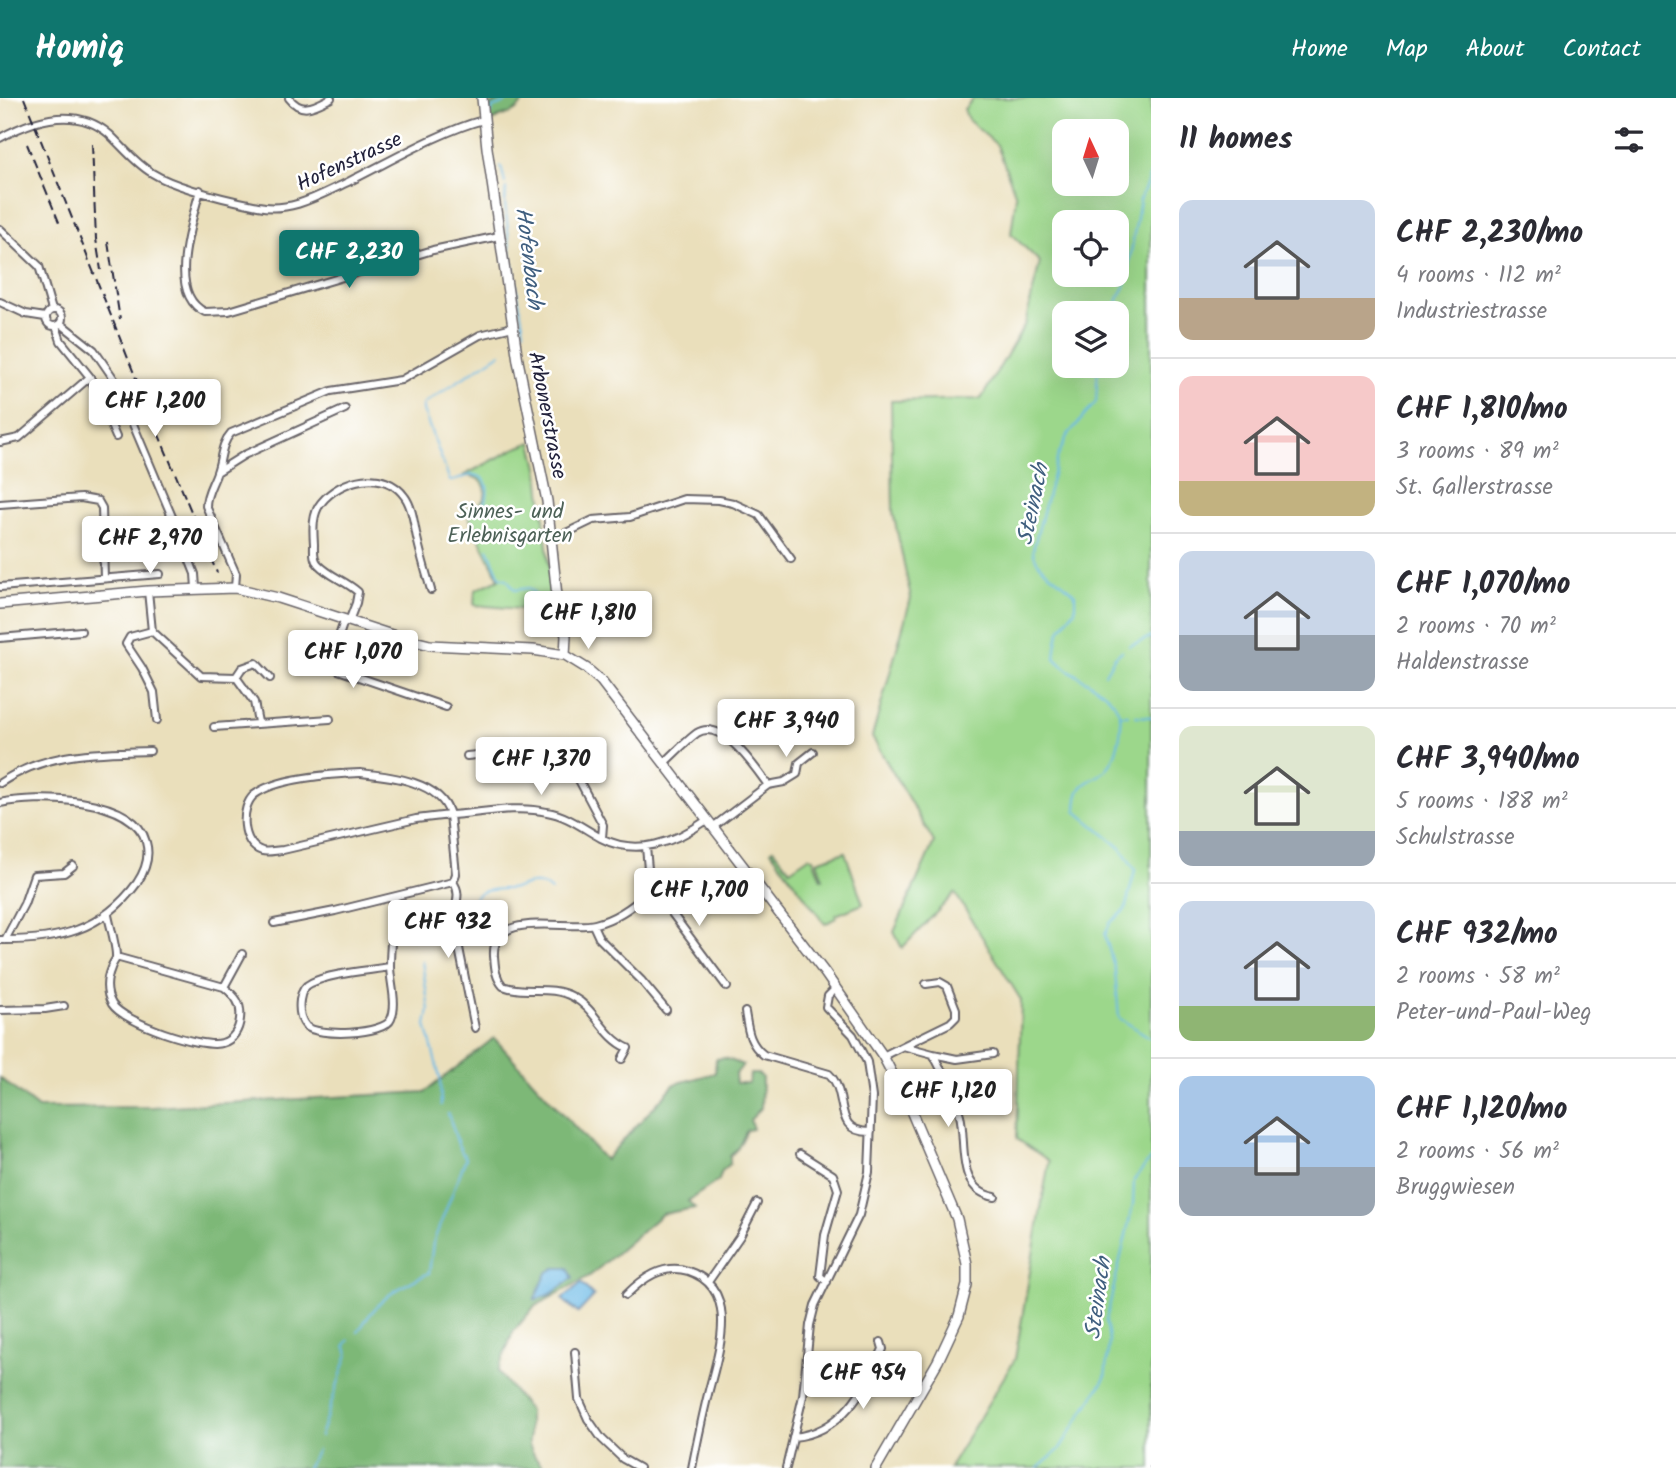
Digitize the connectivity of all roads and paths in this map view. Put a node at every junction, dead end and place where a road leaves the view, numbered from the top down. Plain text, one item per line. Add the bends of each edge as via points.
1 (289, 98) edge
2 (331, 98) edge
3 (482, 98) edge
4 (483, 120) junction
5 (0, 138) edge
6 (200, 190) junction
7 (0, 229) edge
8 (499, 236) junction
9 (0, 302) edge
10 (52, 310) junction
11 (46, 317) junction
12 (58, 324) junction
13 (513, 327) junction
14 (90, 377) junction
15 (345, 409) dead end
16 (116, 437) dead end
17 (0, 442) edge
18 (217, 472) junction
19 (0, 504) edge
20 (551, 535) junction
21 (791, 559) dead end
22 (160, 574) dead end
23 (104, 578) junction
24 (0, 587) edge
25 (235, 588) junction
26 (197, 589) junction
27 (431, 590) dead end
28 (148, 591) junction
29 (0, 604) edge
30 (347, 620) junction
31 (81, 631) dead end
32 (152, 631) junction
33 (0, 638) edge
34 (565, 655) junction
35 (236, 677) junction
36 (270, 678) dead end
37 (446, 707) dead end
38 (330, 719) dead end
39 (157, 720) dead end
40 (258, 722) junction
41 (215, 727) dead end
42 (150, 751) dead end
43 (813, 752) dead end
44 (467, 756) dead end
45 (664, 763) junction
46 (0, 783) edge
47 (768, 785) junction
48 (0, 803) edge
49 (450, 815) junction
50 (710, 824) junction
51 (602, 838) junction
52 (646, 847) junction
53 (73, 866) dead end
54 (453, 882) junction
55 (650, 891) junction
56 (396, 897) junction
57 (108, 915) junction
58 (274, 923) dead end
59 (593, 925) junction
60 (2, 940) edge
61 (242, 954) dead end
62 (116, 957) junction
63 (390, 967) junction
64 (926, 984) dead end
65 (224, 987) junction
66 (727, 987) dead end
67 (835, 989) junction
68 (64, 1006) dead end
69 (0, 1010) edge
70 (666, 1010) dead end
71 (745, 1013) dead end
72 (475, 1027) dead end
73 (903, 1046) junction
74 (933, 1054) junction
75 (993, 1054) dead end
76 (883, 1056) junction
77 (622, 1059) dead end
78 (871, 1132) junction
79 (800, 1154) dead end
80 (995, 1197) dead end
81 (757, 1203) dead end
82 (708, 1282) junction
83 (827, 1282) junction
84 (626, 1295) dead end
85 (881, 1342) dead end
86 (575, 1352) dead end
87 (793, 1437) junction
88 (639, 1468) edge
89 (692, 1468) edge
90 (786, 1468) edge
91 (876, 1468) edge

1 - 2 street via 303,108
3 - 4 main road, Arbonerstrasse
4 - 6 street, Hofenstrasse via 296,205 259,206
4 - 8 main road, Arbonerstrasse
5 - 6 street, Hofenstrasse via 58,117 83,119 96,124 150,173
6 - 8 street via 184,271 189,295 202,311 229,312 433,250
7 - 10 street via 38,266
8 - 13 main road, Arbonerstrasse
9 - 11 street
10 - 11 street
10 - 12 street via 61,314
11 - 12 street via 49,325
12 - 14 street via 61,341
12 - 26 street via 94,350 114,379 194,570
13 - 18 street via 480,335 401,380 331,391 231,433
13 - 20 main road, Arbonerstrasse
14 - 16 street
14 - 17 street via 19,438
15 - 18 street
18 - 25 street via 206,506 236,574
19 - 23 street via 98,501
20 - 21 street via 593,520 630,517 684,499 719,500 758,515
20 - 34 main road, Arbonerstrasse
22 - 23 street
23 - 24 street
25 - 26 main road
25 - 30 main road
26 - 28 main road
27 - 30 street via 405,497 381,481 347,483 321,503 313,537 317,564 358,592
28 - 29 main road
28 - 32 street
30 - 34 main road via 430,645
30 - 37 street via 336,644 338,670
31 - 33 street
32 - 35 street via 195,673 207,678
32 - 39 street via 130,637 126,644 154,692
34 - 45 main road via 601,681
35 - 36 street via 242,668 256,663
35 - 40 street via 254,702
38 - 40 street
40 - 41 street
42 - 46 street via 64,757 33,765
43 - 47 street via 799,763 797,774
44 - 51 street via 559,748 572,763 603,825
45 - 47 street via 697,733 713,732 731,741
45 - 50 main road
47 - 50 street
48 - 57 street via 72,801 102,807 129,820 144,837 148,856 140,878
49 - 49 street via 265,852 247,835 245,815 251,797 266,789 293,780 360,774 400,779 427,789 444,801
49 - 51 street via 547,811
49 - 54 street
50 - 52 street
50 - 67 main road
51 - 52 street via 626,847
52 - 55 street
53 - 60 street via 64,873 34,875 24,904
54 - 56 street
54 - 72 street via 459,896 454,923
55 - 59 street via 620,914
55 - 66 street via 662,900
56 - 58 street
56 - 63 street
57 - 60 street via 64,934
57 - 62 street
59 - 70 street via 599,938
59 - 77 street via 509,929 495,942 496,976 507,988 546,989 574,997 613,1040 628,1048
61 - 65 street
62 - 65 street
62 - 65 street via 106,988 117,1011 176,1037 214,1045 234,1036 240,1005
63 - 63 street via 393,1016 385,1027 324,1032 304,1022 300,1003 307,985
64 - 73 street via 947,986 956,1017
67 - 76 main road
67 - 78 street via 826,1007 853,1035 864,1055 871,1079
68 - 69 street
71 - 78 street via 756,1048 764,1055 829,1074 848,1124 859,1132
73 - 74 street
73 - 76 street
74 - 75 street via 957,1059
74 - 80 street via 960,1113 970,1183 984,1195
76 - 91 main road via 900,1085 961,1230 967,1285 960,1317
78 - 83 street via 864,1198
79 - 83 street via 833,1175 838,1190 825,1235 821,1276
81 - 82 street
82 - 84 street via 689,1271 667,1270 645,1278
82 - 89 street via 720,1302 722,1330
83 - 87 street via 810,1325 803,1395
85 - 87 street via 883,1349 872,1372 841,1416 814,1433
86 - 88 street via 579,1399 588,1419 602,1439
87 - 90 street

